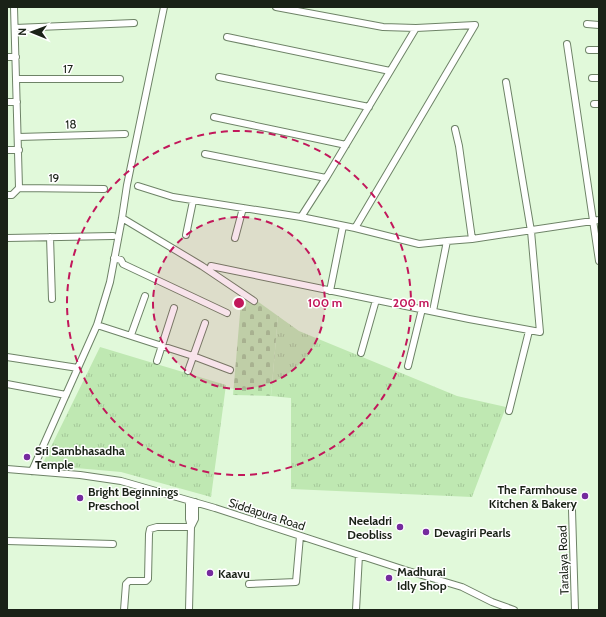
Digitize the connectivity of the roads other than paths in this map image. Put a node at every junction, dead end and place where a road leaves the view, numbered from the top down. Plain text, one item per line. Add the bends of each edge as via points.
1 (164, 7) edge
2 (276, 7) edge
3 (14, 8) edge
4 (7, 10) edge
5 (134, 22) dead end
6 (587, 24) dead end
7 (599, 25) edge
8 (15, 28) junction
9 (416, 28) junction
10 (227, 37) dead end
11 (567, 44) dead end
12 (589, 50) dead end
13 (599, 50) edge
14 (7, 57) edge
15 (16, 57) junction
16 (390, 71) junction
17 (120, 78) dead end
18 (219, 78) dead end
19 (592, 78) dead end
20 (599, 78) edge
21 (16, 79) junction
22 (506, 82) dead end
23 (7, 102) edge
24 (17, 102) junction
25 (369, 107) junction
26 (214, 117) dead end
27 (455, 130) dead end
28 (125, 134) dead end
29 (18, 137) junction
30 (346, 145) junction
31 (7, 150) edge
32 (19, 150) junction
33 (205, 154) dead end
34 (326, 178) junction
35 (138, 186) dead end
36 (19, 188) junction
37 (104, 189) dead end
38 (7, 195) edge
39 (193, 200) junction
40 (243, 208) junction
41 (301, 217) junction
42 (122, 218) junction
43 (596, 220) edge
44 (343, 226) junction
45 (356, 228) junction
46 (531, 231) junction
47 (186, 235) dead end
48 (112, 236) dead end
49 (50, 237) junction
50 (7, 238) edge
51 (235, 238) dead end
52 (472, 239) junction
53 (447, 241) junction
54 (114, 258) junction
55 (599, 260) edge
56 (123, 264) junction
57 (113, 266) junction
58 (211, 266) dead end
59 (330, 291) junction
60 (145, 296) dead end
61 (52, 299) dead end
62 (376, 300) junction
63 (254, 301) dead end
64 (174, 308) dead end
65 (422, 309) junction
66 (433, 311) junction
67 (227, 313) dead end
68 (204, 323) dead end
69 (97, 325) junction
70 (529, 331) junction
71 (131, 335) junction
72 (162, 346) junction
73 (361, 353) dead end
74 (193, 356) junction
75 (7, 358) edge
76 (157, 361) dead end
77 (408, 366) dead end
78 (78, 368) junction
79 (230, 370) dead end
80 (188, 371) dead end
81 (7, 384) edge
82 (66, 395) junction
83 (509, 411) dead end
84 (7, 468) edge
85 (32, 471) junction
86 (192, 501) junction
87 (572, 510) dead end
88 (191, 527) junction
89 (300, 536) junction
90 (7, 541) edge
91 (113, 544) dead end
92 (359, 555) junction
93 (249, 584) dead end
94 (124, 610) edge
95 (189, 610) edge
96 (356, 610) edge
97 (514, 610) edge
98 (575, 610) edge

1 - 42 street
2 - 9 street via 383,27
3 - 4 street
3 - 8 street
5 - 8 street
6 - 7 street
8 - 15 street
9 - 16 street
9 - 45 street via 474,25
10 - 16 street
11 - 43 street
12 - 13 street
14 - 15 street
15 - 21 street
16 - 25 street
17 - 21 street, 17
18 - 25 street
19 - 20 street
21 - 24 street
22 - 46 street
23 - 24 street
24 - 29 street
25 - 30 street
26 - 30 street
27 - 52 street
28 - 29 street, 18
29 - 32 street
30 - 34 street
31 - 32 street
32 - 36 street
33 - 34 street
34 - 41 street
35 - 39 street
36 - 37 street, 19
36 - 38 street via 12,195
39 - 40 street
39 - 47 street
40 - 41 street
40 - 51 street
41 - 44 street
42 - 54 street
42 - 63 street
43 - 46 street
43 - 55 street
44 - 45 street
44 - 59 street
45 - 53 street via 419,244
46 - 52 street
46 - 70 street via 540,332
48 - 49 street
49 - 50 street
49 - 61 street
52 - 53 street
53 - 66 street
54 - 56 street via 121,260
54 - 57 street
56 - 57 street via 120,267
56 - 67 street
57 - 69 street
58 - 59 street
59 - 62 street
60 - 71 street
62 - 65 street
62 - 73 street
64 - 72 street
65 - 66 street
65 - 77 street
66 - 70 street
68 - 74 street
69 - 71 street
69 - 78 street
70 - 83 street
71 - 72 street
72 - 74 street
72 - 76 street
74 - 79 street
74 - 80 street
75 - 78 street
78 - 82 street
81 - 82 street
82 - 85 street
84 - 85 street, Siddapura Road
85 - 86 street, Siddapura Road via 120,481
86 - 88 street via 195,519
86 - 89 street, Siddapura Road
87 - 98 street, Taralaya Road
88 - 94 street via 150,529 148,579 146,582 129,581 126,584
88 - 95 street
89 - 92 street, Siddapura Road
89 - 93 street via 296,582
90 - 91 street
92 - 96 street
92 - 97 street, Siddapura Road via 462,587

